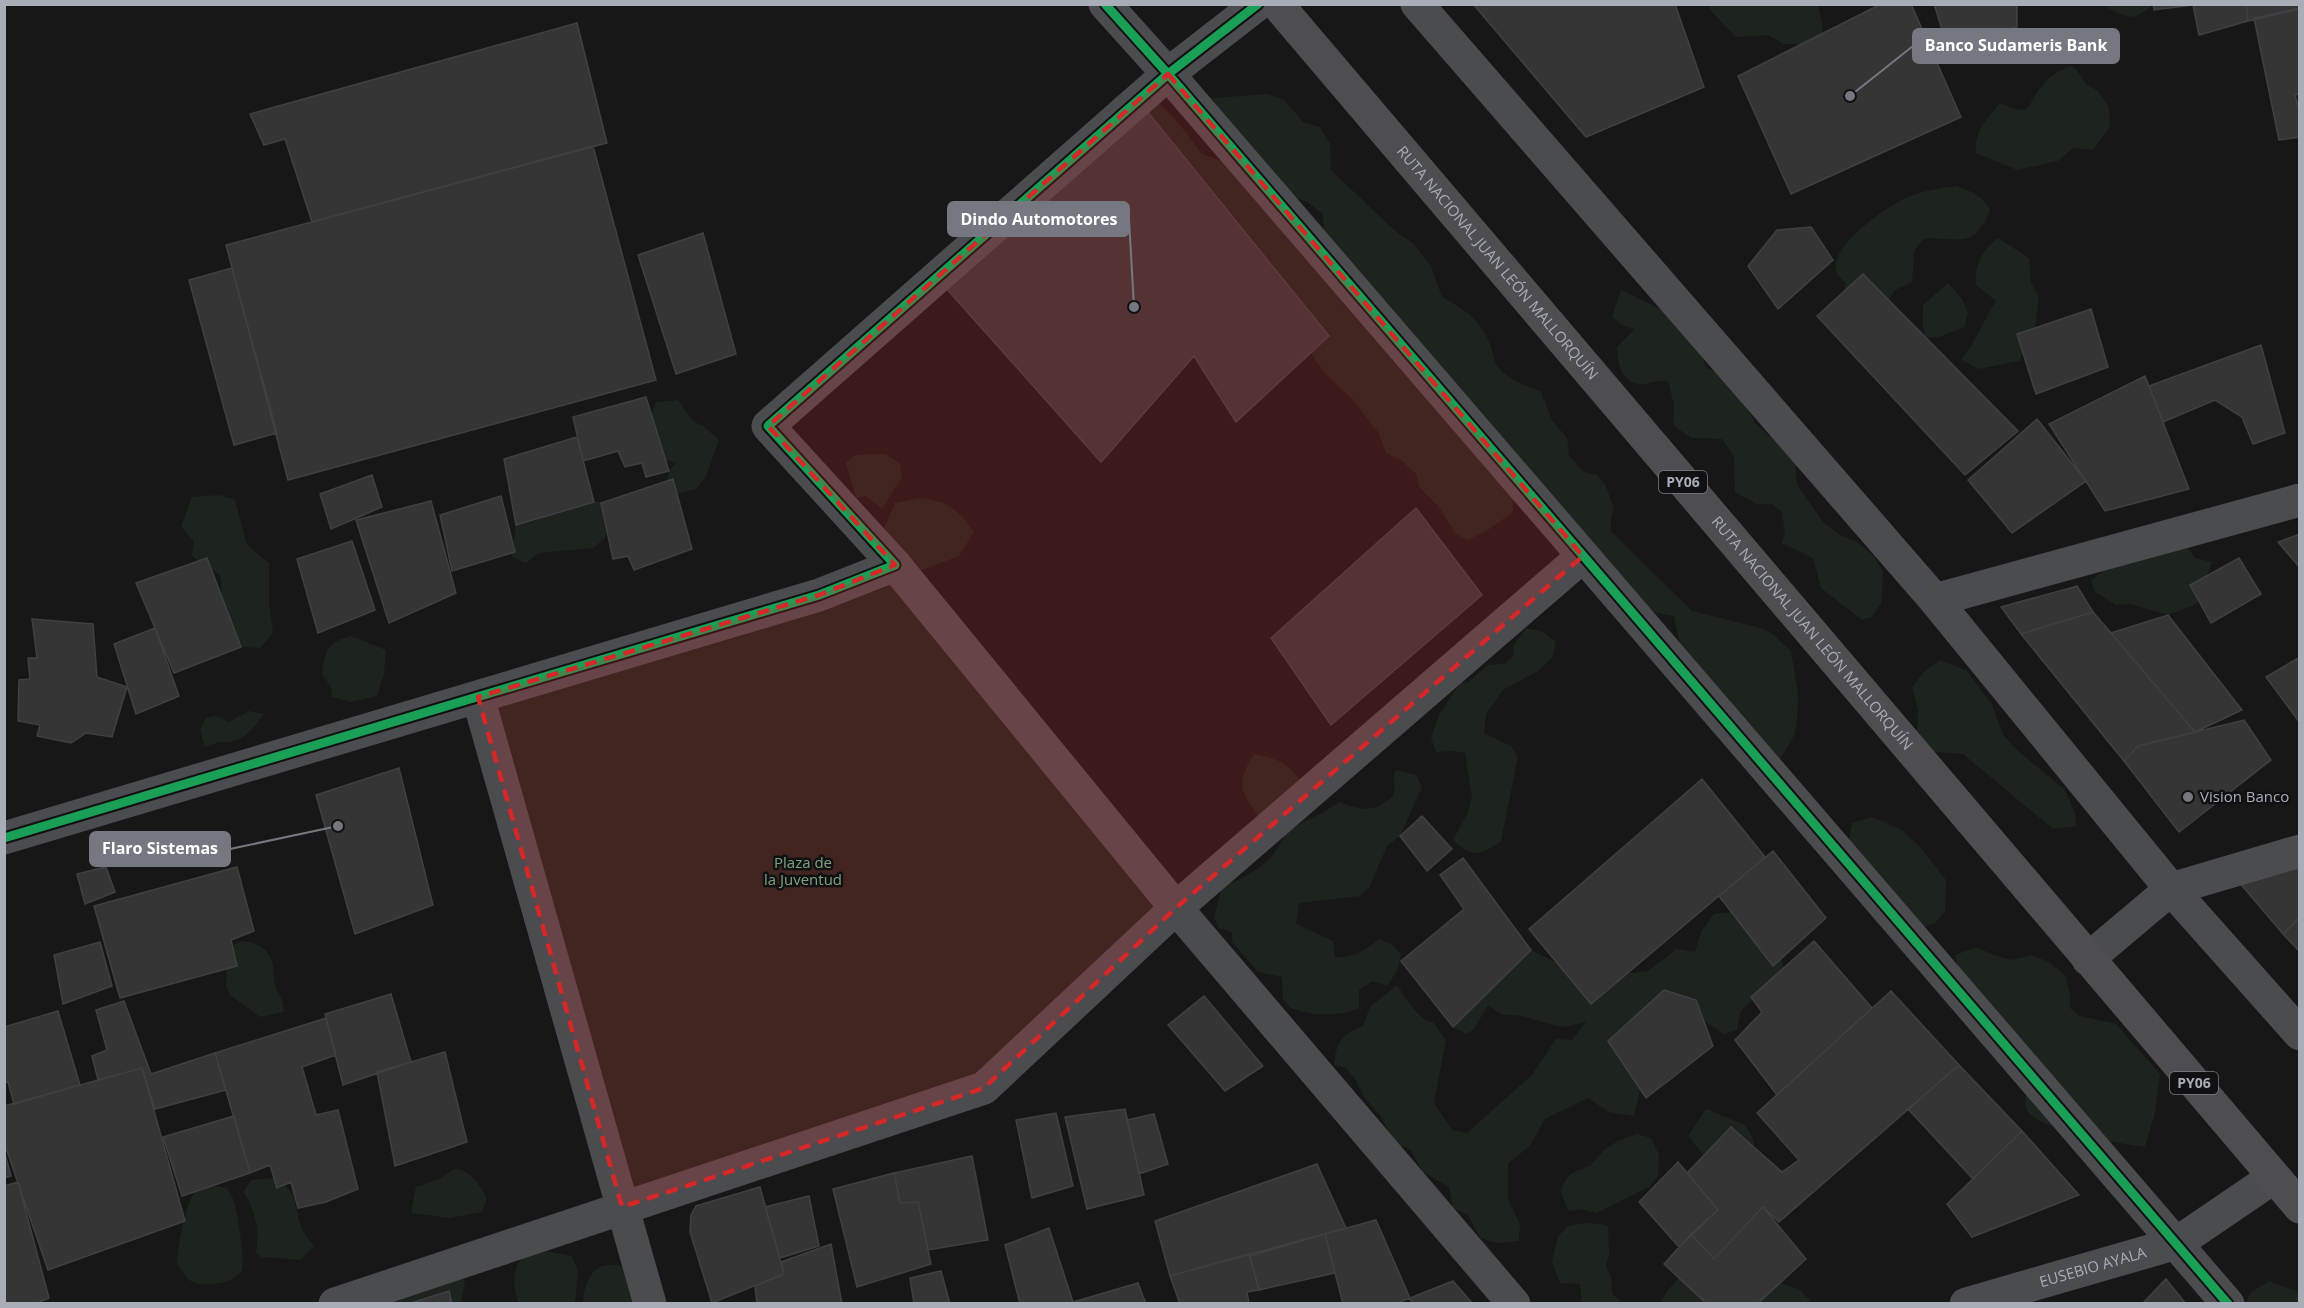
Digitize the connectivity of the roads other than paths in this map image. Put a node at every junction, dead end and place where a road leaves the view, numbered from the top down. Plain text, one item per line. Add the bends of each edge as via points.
1 (1105, 4) edge
2 (1258, 4) edge
3 (1277, 4) edge
4 (1417, 4) edge
5 (1168, 74) junction
6 (2300, 500) edge
7 (1583, 556) junction
8 (895, 566) junction
9 (1935, 600) junction
10 (478, 697) junction
11 (4, 838) edge
12 (2300, 851) edge
13 (2172, 889) junction
14 (1176, 908) junction
15 (2088, 959) junction
16 (2300, 1034) edge
17 (2274, 1177) junction
18 (622, 1207) junction
19 (2300, 1207) edge
20 (2177, 1242) junction
21 (335, 1304) edge
22 (650, 1304) edge
23 (1514, 1304) edge
24 (1966, 1304) edge
25 (2228, 1304) edge

1 - 5 street
2 - 5 street
3 - 15 highway, RUTA NACIONAL JUAN LEÓN MALLORQUÍN / PY06
4 - 9 street
5 - 7 street
5 - 8 street via 768,426
6 - 9 street
7 - 14 street
7 - 20 street
8 - 10 street via 819,595
8 - 14 street
9 - 13 street
10 - 11 street
10 - 18 street
12 - 13 street
13 - 15 street
13 - 16 street
14 - 18 street via 984,1088
14 - 23 street
15 - 17 highway, RUTA NACIONAL JUAN LEÓN MALLORQUÍN / PY06
17 - 19 highway, RUTA NACIONAL JUAN LEÓN MALLORQUÍN / PY06
17 - 20 street, EUSEBIO AYALA
18 - 21 street
18 - 22 street
20 - 24 street, EUSEBIO AYALA
20 - 25 street

